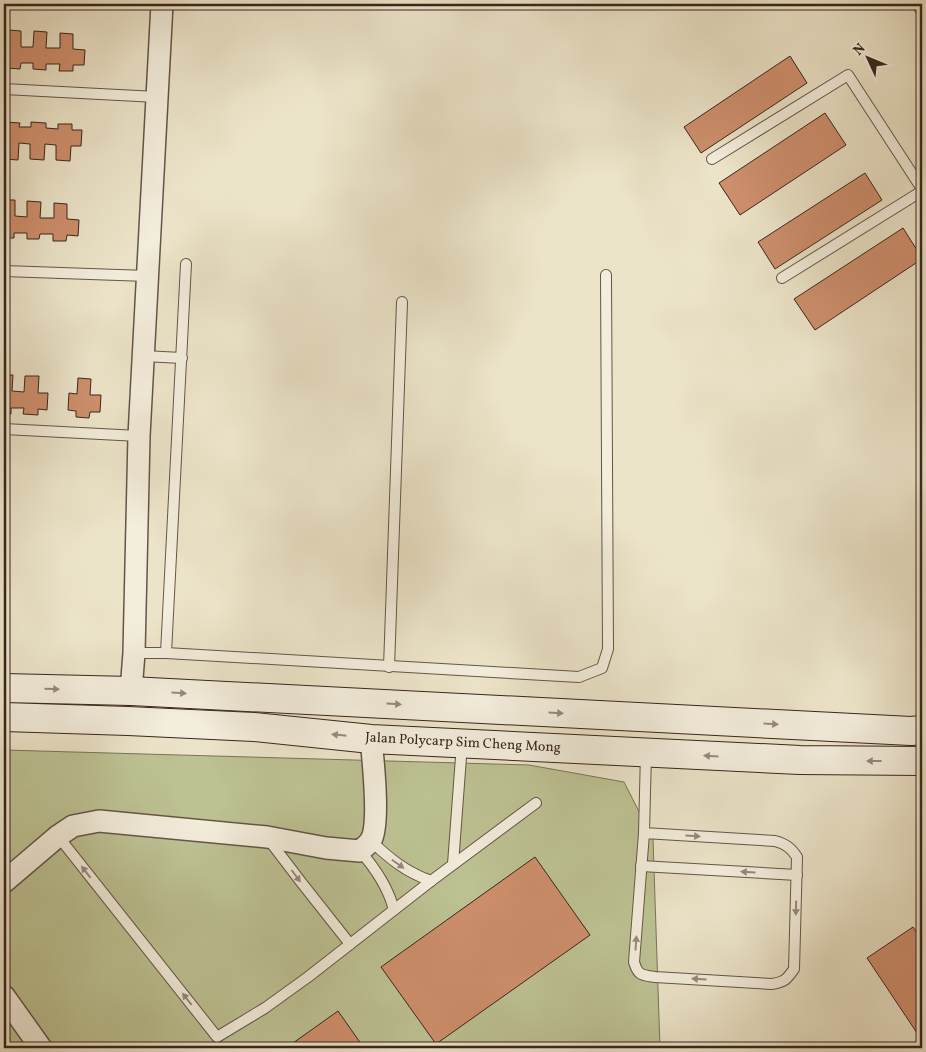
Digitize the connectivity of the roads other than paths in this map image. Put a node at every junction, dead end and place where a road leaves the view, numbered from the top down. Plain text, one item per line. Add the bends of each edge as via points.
1 (162, 4) edge
2 (916, 4) edge
3 (922, 12) edge
4 (4, 89) edge
5 (157, 97) junction
6 (712, 159) dead end
7 (922, 190) edge
8 (186, 264) dead end
9 (4, 271) edge
10 (606, 275) dead end
11 (147, 276) junction
12 (782, 278) dead end
13 (402, 302) dead end
14 (144, 356) junction
15 (182, 358) junction
16 (4, 429) edge
17 (140, 436) junction
18 (134, 653) junction
19 (166, 653) junction
20 (389, 667) junction
21 (4, 688) edge
22 (131, 691) junction
23 (4, 717) edge
24 (52, 719) junction
25 (254, 727) junction
26 (922, 730) edge
27 (371, 738) junction
28 (462, 743) junction
29 (646, 752) junction
30 (922, 761) edge
31 (536, 803) dead end
32 (644, 833) junction
33 (58, 836) junction
34 (267, 837) junction
35 (365, 846) junction
36 (453, 864) junction
37 (641, 866) junction
38 (796, 875) junction
39 (431, 881) junction
40 (4, 882) edge
41 (394, 910) junction
42 (350, 944) junction
43 (4, 996) edge
44 (41, 1048) edge

1 - 5 street
2 - 3 lane
4 - 5 lane
5 - 11 street
6 - 7 lane via 848,76
7 - 12 lane
8 - 15 lane
9 - 11 lane
10 - 20 lane via 608,649 602,668 579,677
11 - 14 street
13 - 20 lane
14 - 15 lane
14 - 17 street
15 - 19 lane
16 - 17 lane
17 - 18 street
18 - 19 lane
18 - 22 street
19 - 20 lane
21 -> 22 street
22 - 24 street via 102,712
22 - 25 street via 145,710 157,717 243,722
22 -> 26 street
23 - 24 street, Jalan Polycarp Sim Cheng Mong
24 - 25 street, Jalan Polycarp Sim Cheng Mong
27 -> 25 street, Jalan Polycarp Sim Cheng Mong
27 - 28 street, Jalan Polycarp Sim Cheng Mong
27 - 35 street via 376,812 374,831
28 - 29 street, Jalan Polycarp Sim Cheng Mong
28 - 36 lane
30 -> 29 street, Jalan Polycarp Sim Cheng Mong via 800,760
29 - 32 lane
31 - 36 lane
32 - 37 lane
32 -> 38 lane via 785,843 797,857
33 - 34 street via 73,826 99,821
33 - 40 street
42 -> 33 lane via 301,983 217,1037
34 - 35 street via 326,848
34 -> 42 lane
35 -> 39 lane
35 - 41 lane
36 - 39 lane
38 -> 37 lane
38 -> 37 lane via 794,969 788,979 772,984 649,976 636,970
39 - 41 lane
41 - 42 lane
43 - 44 street

